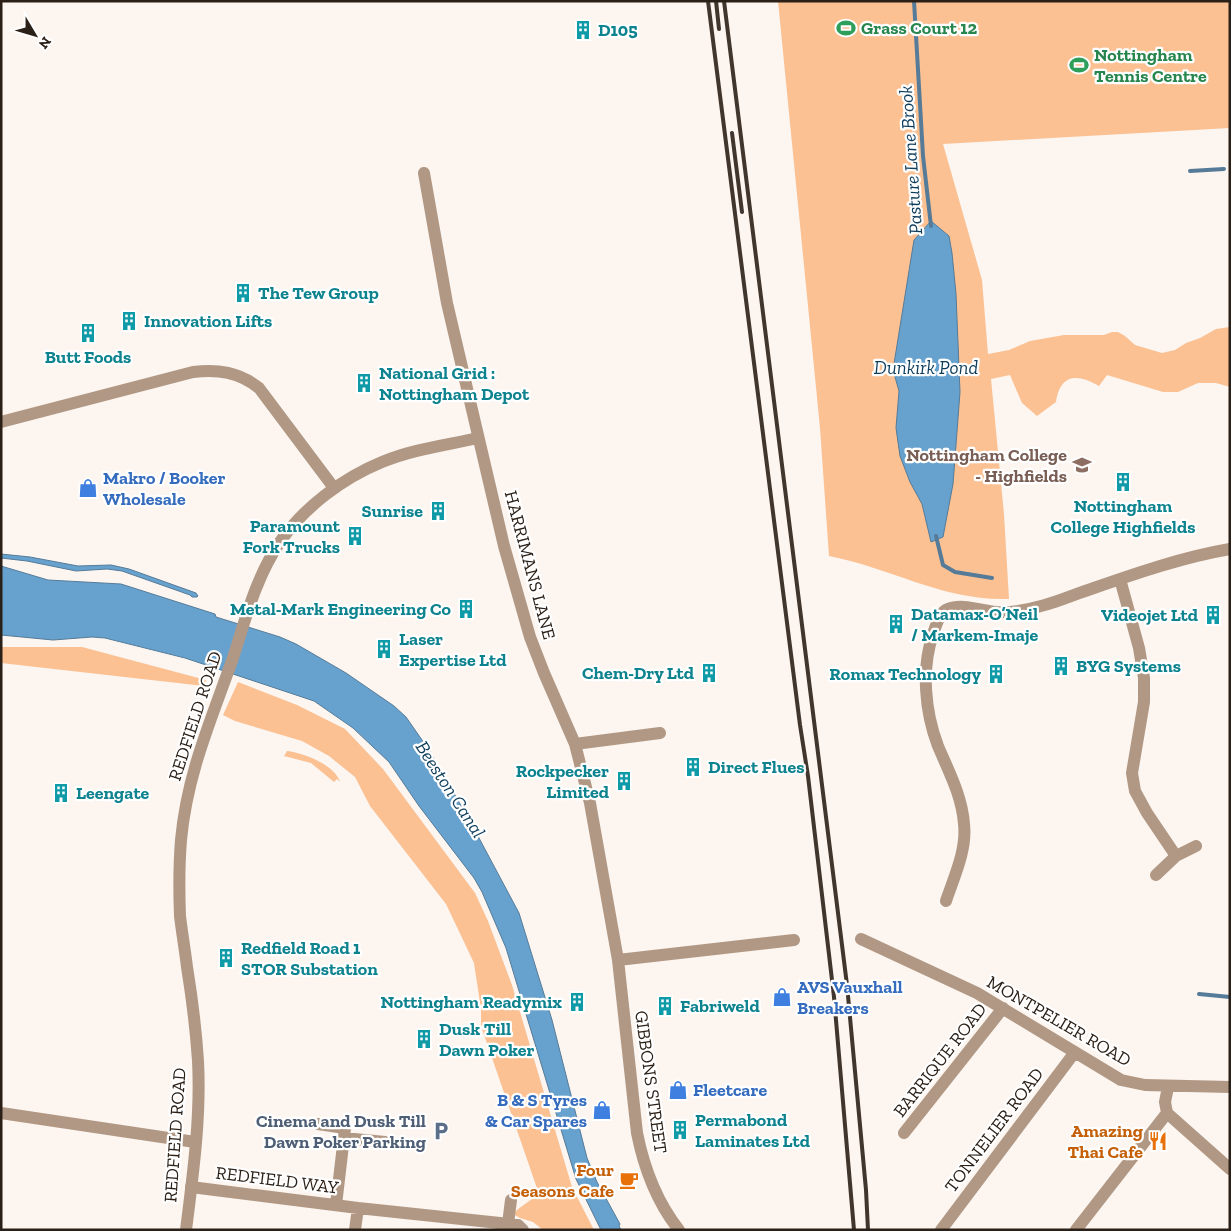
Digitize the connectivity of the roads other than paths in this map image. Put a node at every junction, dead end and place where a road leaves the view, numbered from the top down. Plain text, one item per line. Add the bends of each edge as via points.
1 (424, 173) dead end
2 (1, 422) edge
3 (478, 438) junction
4 (334, 488) junction
5 (1230, 549) edge
6 (1120, 579) junction
7 (660, 733) dead end
8 (575, 744) junction
9 (1196, 846) dead end
10 (1176, 856) junction
11 (1156, 875) dead end
12 (946, 901) dead end
13 (861, 938) dead end
14 (794, 940) dead end
15 (618, 960) junction
16 (1003, 1008) junction
17 (1075, 1052) junction
18 (1168, 1087) junction
19 (1230, 1087) edge
20 (1, 1113) edge
21 (1167, 1114) junction
22 (318, 1124) dead end
23 (904, 1133) dead end
24 (344, 1138) junction
25 (195, 1142) junction
26 (385, 1142) dead end
27 (1230, 1170) edge
28 (191, 1187) junction
29 (511, 1200) dead end
30 (336, 1205) junction
31 (358, 1208) junction
32 (508, 1224) junction
33 (186, 1230) edge
34 (355, 1230) edge
35 (523, 1230) edge
36 (679, 1230) edge
37 (941, 1230) edge
38 (1076, 1230) edge

1 - 3 street, HARRIMANS LANE via 447,303
2 - 4 street via 193,372 225,372 249,380 259,388
3 - 4 street, REDFIELD ROAD via 404,454
3 - 8 street, HARRIMANS LANE via 530,636
4 - 25 street, REDFIELD ROAD via 317,501 280,542 266,567 207,726 189,788 182,840 180,917 198,1075
5 - 6 street via 1205,553
6 - 10 street via 1140,648 1144,678 1144,702 1132,773 1135,791
6 - 12 street via 1042,606 1017,611 949,608 937,622 931,639 926,690 930,719 963,808 965,827
7 - 8 street
8 - 15 street, HARRIMANS LANE via 599,847
9 - 10 street
10 - 11 street
13 - 16 street, MONTPELIER ROAD via 948,978
14 - 15 street
15 - 36 street, GIBBONS STREET via 641,1151 654,1190
16 - 17 street, MONTPELIER ROAD
16 - 23 street, BARRIQUE ROAD
17 - 18 street, MONTPELIER ROAD via 1121,1080
17 - 37 street, TONNELIER ROAD
18 - 19 street, MONTPELIER ROAD
18 - 21 street
20 - 25 street
21 - 27 street
21 - 38 street
22 - 24 street via 345,1128
24 - 26 street
24 - 30 street
25 - 28 street, REDFIELD ROAD
28 - 30 street, REDFIELD WAY
28 - 33 street, REDFIELD ROAD
29 - 32 street
30 - 31 street, REDFIELD WAY
31 - 32 street, REDFIELD WAY
31 - 34 street, REDFIELD WAY
32 - 35 street, REDFIELD WAY

